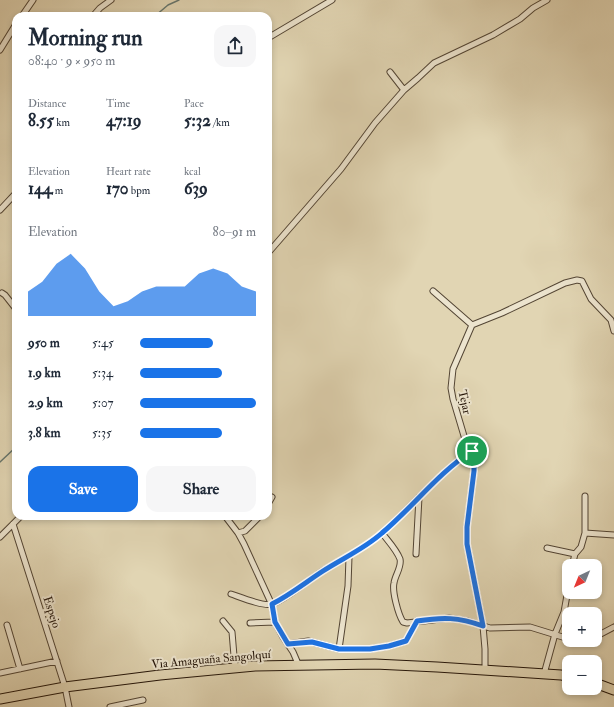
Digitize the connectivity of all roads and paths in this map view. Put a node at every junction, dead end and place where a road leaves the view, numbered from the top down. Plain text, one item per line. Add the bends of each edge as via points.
1 (32, 0) edge
2 (112, 0) edge
3 (332, 0) edge
4 (547, 0) edge
5 (24, 12) edge
6 (96, 12) edge
7 (12, 30) edge
8 (272, 36) edge
9 (0, 50) edge
10 (390, 72) dead end
11 (404, 90) junction
12 (12, 197) edge
13 (0, 210) edge
14 (272, 248) edge
15 (433, 291) dead end
16 (2, 293) dead end
17 (12, 304) edge
18 (472, 325) junction
19 (614, 331) edge
20 (472, 451) junction
21 (585, 496) dead end
22 (419, 497) junction
23 (17, 520) edge
24 (228, 520) edge
25 (256, 520) edge
26 (13, 524) junction
27 (238, 533) junction
28 (382, 533) junction
29 (585, 533) junction
30 (614, 535) edge
31 (0, 537) edge
32 (546, 548) dead end
33 (416, 554) dead end
34 (575, 554) junction
35 (349, 557) junction
36 (574, 559) edge
37 (231, 594) dead end
38 (566, 599) edge
39 (272, 604) junction
40 (223, 621) dead end
41 (417, 621) junction
42 (275, 622) junction
43 (250, 623) dead end
44 (7, 625) dead end
45 (483, 626) junction
46 (614, 627) edge
47 (602, 633) edge
48 (555, 634) junction
49 (562, 636) edge
50 (288, 644) junction
51 (339, 649) junction
52 (57, 661) junction
53 (299, 666) junction
54 (236, 668) junction
55 (20, 669) junction
56 (485, 670) junction
57 (0, 673) edge
58 (544, 674) junction
59 (562, 676) edge
60 (602, 686) edge
61 (65, 687) junction
62 (614, 690) edge
63 (0, 699) edge
64 (143, 700) dead end
65 (69, 707) edge
66 (110, 707) edge

1 - 5 street
2 - 6 street
3 - 8 street
4 - 11 street via 494,35 434,63
7 - 9 street
10 - 11 street
11 - 14 street via 328,185
12 - 13 street
15 - 18 street
16 - 17 street
18 - 19 street via 577,280 582,281 591,299 611,320
18 - 20 street, Tejar via 453,369 452,388 464,436
20 - 22 street
20 - 45 street, Tejar via 474,471 467,544
21 - 29 street
22 - 28 street
22 - 33 street
23 - 26 street
24 - 27 street
25 - 27 street
26 - 31 street
26 - 52 street, Espejo
27 - 39 street
28 - 35 street
28 - 41 street via 400,559 393,585 403,622
29 - 30 street
29 - 34 street via 582,547
32 - 34 street
34 - 36 street
35 - 39 street
35 - 51 street via 348,586
37 - 39 street
38 - 48 street
39 - 42 street
40 - 54 street via 232,632
41 - 45 street via 449,618
41 - 51 street via 404,642 370,649
42 - 43 street
42 - 50 street
44 - 55 street
45 - 48 street via 494,629 530,627
45 - 56 street, Tejar
46 - 47 street
48 - 49 street
48 - 58 street
50 - 51 street via 312,642
50 - 53 street
52 - 55 street
52 - 61 street, Espejo
53 - 54 highway, Via Amaguaña Sangolquí
53 - 56 highway, Via Amaguaña Sangolquí via 376,664
54 - 61 highway, Via Amaguaña Sangolquí
55 - 57 street
56 - 58 highway, Via Amaguaña Sangolquí
58 - 59 highway, Via Amaguaña Sangolquí
60 - 62 highway
61 - 63 highway, Via Amaguaña Sangolquí
61 - 65 street, Espejo
64 - 66 street

